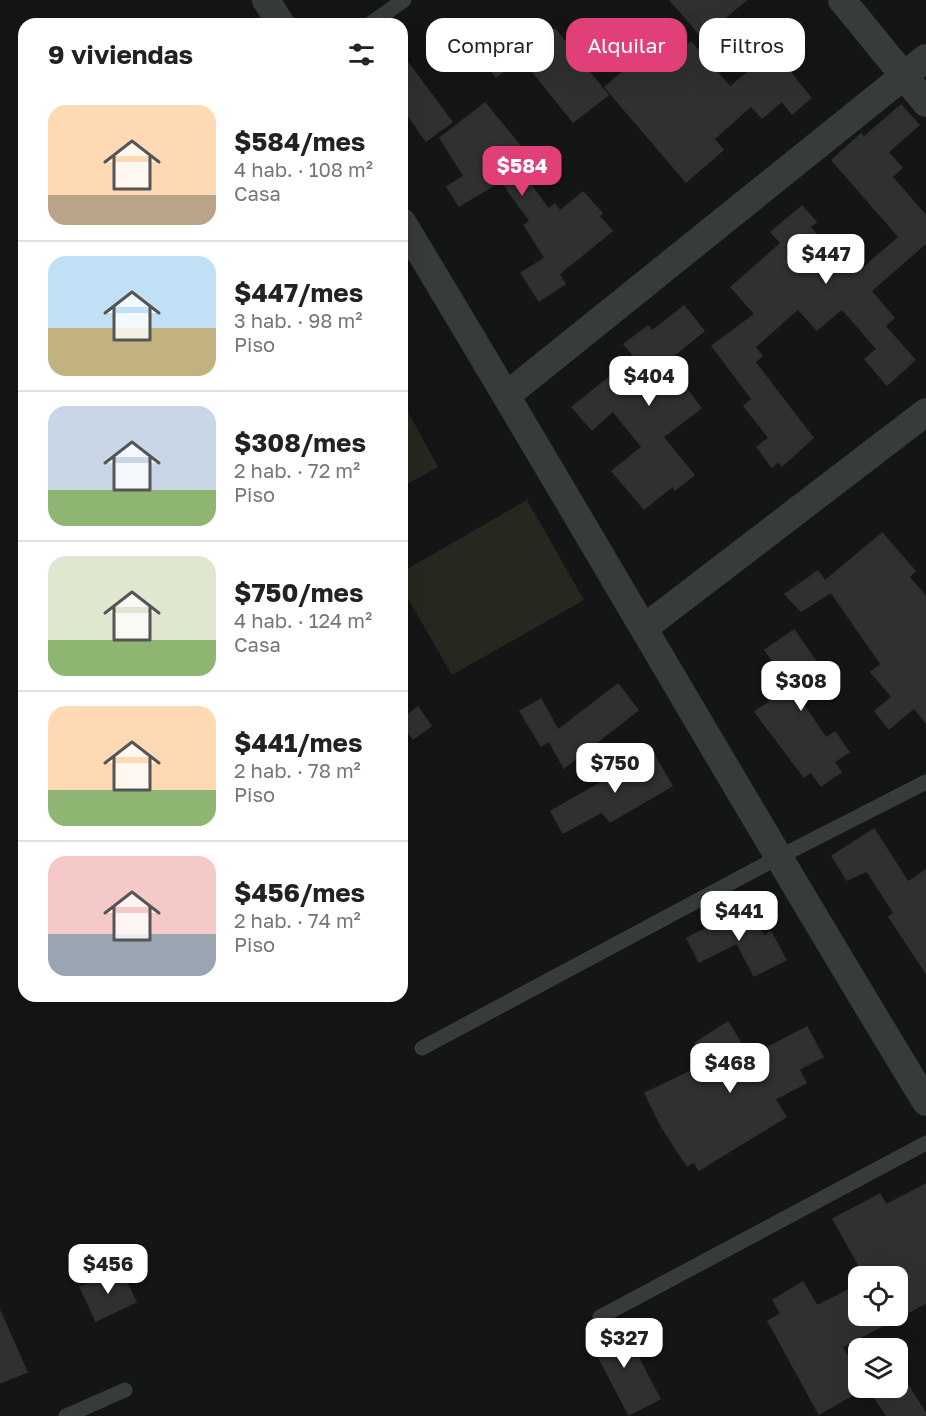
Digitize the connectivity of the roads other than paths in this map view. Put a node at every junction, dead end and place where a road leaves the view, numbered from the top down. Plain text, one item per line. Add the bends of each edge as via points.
1 (266, 0) edge
2 (404, 0) edge
3 (842, 0) edge
4 (277, 18) edge
5 (378, 18) edge
6 (926, 58) edge
7 (904, 76) junction
8 (926, 103) edge
9 (408, 232) edge
10 (507, 395) junction
11 (926, 412) edge
12 (644, 628) junction
13 (926, 782) edge
14 (777, 858) junction
15 (422, 1048) dead end
16 (926, 1102) edge
17 (926, 1143) edge
18 (600, 1317) dead end
19 (125, 1390) dead end
20 (66, 1416) edge

1 - 4 street
2 - 5 lane
3 - 7 street
6 - 7 street
7 - 8 street
7 - 10 street
9 - 10 street
10 - 12 street
11 - 12 street
12 - 14 street
13 - 14 lane
14 - 15 lane
14 - 16 street
17 - 18 lane
19 - 20 lane

